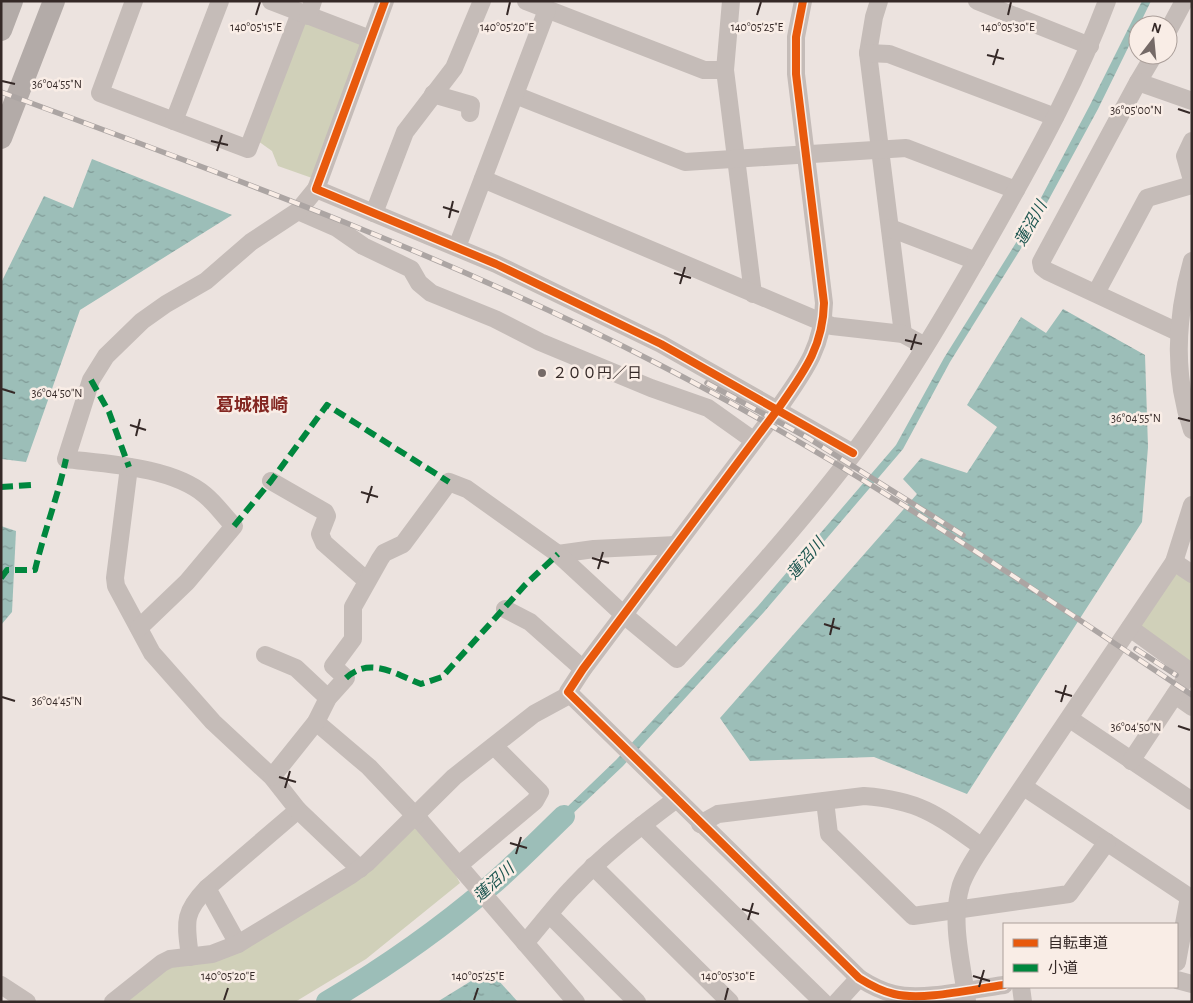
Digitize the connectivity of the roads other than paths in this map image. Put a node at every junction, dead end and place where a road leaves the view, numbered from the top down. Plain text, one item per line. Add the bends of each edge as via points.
1 (12, 1) edge
2 (54, 1) edge
3 (134, 1) edge
4 (220, 1) edge
5 (271, 1) edge
6 (385, 1) edge
7 (482, 1) edge
8 (526, 1) edge
9 (731, 1) edge
10 (803, 1) edge
11 (879, 1) edge
12 (977, 1) edge
13 (1106, 1) edge
14 (1184, 1) edge
15 (307, 10) edge
16 (547, 10) junction
17 (1177, 15) edge
18 (1, 30) edge
19 (370, 39) junction
20 (1090, 46) junction
21 (868, 54) junction
22 (1148, 65) edge
23 (725, 70) junction
24 (1138, 82) junction
25 (433, 94) junction
26 (515, 95) junction
27 (1192, 101) edge
28 (470, 113) dead end
29 (1055, 117) junction
30 (174, 121) junction
31 (1, 138) edge
32 (1192, 141) edge
33 (880, 150) junction
34 (805, 154) junction
35 (736, 158) junction
36 (483, 179) junction
37 (1192, 180) edge
38 (1192, 186) edge
39 (316, 189) junction
40 (1016, 190) junction
41 (298, 211) junction
42 (374, 213) junction
43 (890, 228) junction
44 (457, 247) junction
45 (976, 261) junction
46 (1192, 261) edge
47 (1096, 293) junction
48 (753, 294) junction
49 (824, 323) junction
50 (1178, 332) junction
51 (903, 334) junction
52 (925, 346) junction
53 (778, 409) junction
54 (1192, 430) edge
55 (754, 440) junction
56 (853, 453) junction
57 (129, 467) junction
58 (271, 481) dead end
59 (1192, 505) edge
60 (676, 545) junction
61 (558, 554) junction
62 (1174, 562) junction
63 (1192, 574) edge
64 (367, 580) junction
65 (505, 609) dead end
66 (624, 615) junction
67 (139, 628) junction
68 (1130, 628) junction
69 (265, 654) dead end
70 (583, 669) junction
71 (1191, 673) edge
72 (569, 694) junction
73 (1175, 695) junction
74 (328, 698) junction
75 (1192, 707) edge
76 (1070, 719) junction
77 (316, 722) junction
78 (494, 746) junction
79 (1131, 761) junction
80 (272, 777) junction
81 (1024, 786) junction
82 (675, 800) junction
83 (824, 800) junction
84 (1192, 801) edge
85 (298, 810) junction
86 (415, 815) junction
87 (700, 824) junction
88 (642, 825) junction
89 (1107, 842) junction
90 (982, 846) junction
91 (593, 866) junction
92 (360, 869) junction
93 (463, 870) junction
94 (207, 888) junction
95 (1190, 897) edge
96 (957, 909) junction
97 (550, 915) junction
98 (526, 943) junction
99 (238, 944) junction
100 (190, 957) junction
101 (1178, 957) edge
102 (859, 978) junction
103 (1178, 980) edge
104 (1192, 984) edge
105 (1, 985) edge
106 (1003, 985) edge
107 (1021, 988) edge
108 (966, 996) edge
109 (27, 1002) edge
110 (113, 1002) edge
111 (576, 1002) edge
112 (637, 1002) edge
113 (730, 1002) edge
114 (823, 1002) edge
115 (837, 1002) edge
116 (1023, 1002) edge

1 - 18 main road
2 - 31 main road
3 - 30 street via 100,93
4 - 30 street
5 - 15 street
6 - 19 street
7 - 25 street via 462,53
8 - 16 street
9 - 23 street
10 - 34 street via 795,54
11 - 21 street
12 - 20 street
13 - 20 street
14 - 17 street
15 - 19 street
15 - 30 street via 248,149
16 - 23 street via 704,70
16 - 26 street
19 - 39 street
20 - 29 street
21 - 29 street via 889,54
21 - 33 street
22 - 24 street
23 - 35 street
24 - 27 street
24 - 47 street via 1041,262 1048,271
25 - 28 street via 471,106
25 - 42 street via 404,132
26 - 35 street via 685,162
26 - 36 street
29 - 40 street
32 - 37 street via 1185,156
33 - 34 street
33 - 40 street via 906,148
33 - 43 street
34 - 35 street
34 - 49 street
35 - 48 street
36 - 44 street
36 - 48 street
38 - 47 street via 1147,198
39 - 41 street
39 - 42 street
40 - 45 street
41 - 55 street via 338,228 363,246 411,269 419,283 431,293 650,388 708,408
41 - 57 street via 252,242 206,281 142,321 106,356 91,380 66,459
42 - 44 street
43 - 45 street
43 - 51 street
44 - 53 street via 661,344
45 - 52 street
46 - 50 street
47 - 50 street
48 - 49 street
49 - 51 street
49 - 53 street via 808,367
50 - 54 street via 1185,410
51 - 52 street
52 - 56 street
53 - 55 street
53 - 56 street
55 - 60 street
56 - 66 street via 750,579 677,659
57 - 67 street via 115,578 116,586
57 - 67 street via 168,475 205,494 234,526 186,582
58 - 64 street via 325,512 320,534 324,543
59 - 62 street
60 - 61 street
60 - 66 street
61 - 64 street via 467,488 449,482 403,544 384,554
61 - 66 street
62 - 63 street
62 - 68 street
64 - 74 street via 353,607 353,639 333,666 346,678
65 - 70 street via 530,622
66 - 70 street
67 - 80 street via 152,653 212,722
68 - 71 street
68 - 76 street
69 - 74 street via 296,668
70 - 72 street via 570,687
71 - 73 street
72 - 78 street via 534,714
72 - 82 street
73 - 75 street
73 - 79 street
74 - 77 street
76 - 79 street
76 - 81 street
77 - 80 street
77 - 86 street via 369,767
78 - 86 street via 454,777
78 - 93 street via 540,792 535,801
79 - 84 street
80 - 85 street
81 - 89 street
81 - 90 street
82 - 87 street
82 - 88 street
83 - 87 street via 718,814
83 - 90 street via 864,796 906,801 926,809
83 - 96 street via 829,834 913,916
85 - 92 street
85 - 94 street
86 - 92 street
86 - 93 street
87 - 102 street
88 - 91 street
88 - 114 street
89 - 95 street
89 - 96 street via 1069,894
90 - 96 street via 962,884
91 - 97 street
91 - 113 street
92 - 99 street
93 - 98 street
94 - 99 street
94 - 100 street via 192,904 186,920
95 - 101 street
96 - 108 street
97 - 98 street
97 - 112 street
98 - 111 street
99 - 100 street via 212,954
100 - 110 street via 170,959 153,968
102 - 108 street via 893,994
102 - 115 street
103 - 104 street
105 - 109 street
106 - 108 street
107 - 116 street

